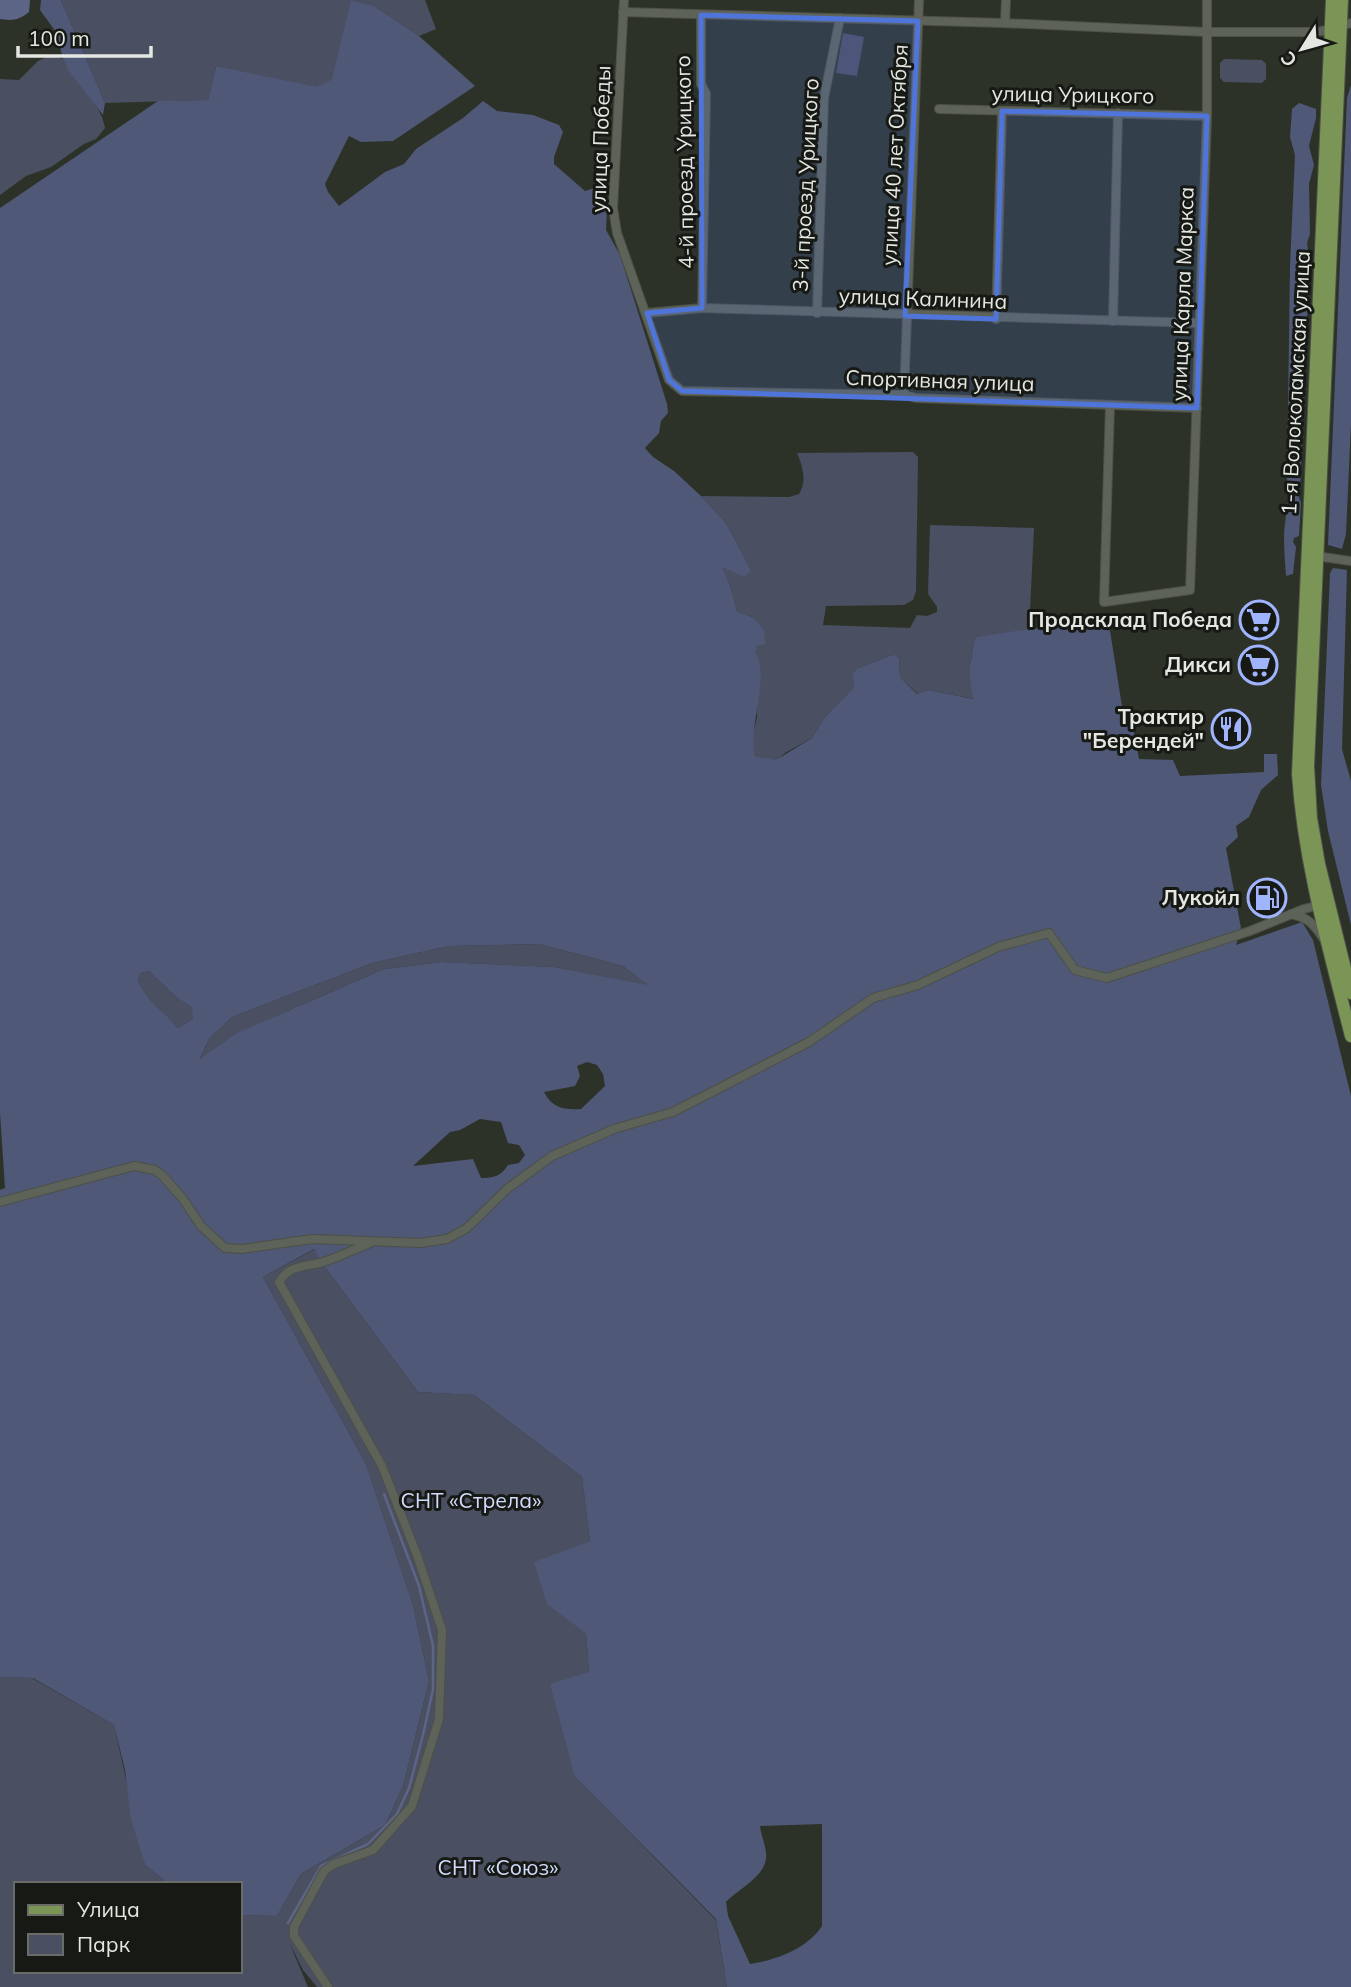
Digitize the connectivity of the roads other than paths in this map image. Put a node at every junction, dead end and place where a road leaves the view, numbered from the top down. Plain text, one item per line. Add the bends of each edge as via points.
1 (624, 0) edge
2 (919, 0) edge
3 (1006, 0) edge
4 (1207, 0) edge
5 (1332, 0) edge
6 (1342, 0) edge
7 (623, 12) junction
8 (701, 15) junction
9 (840, 18) junction
10 (918, 21) junction
11 (1005, 23) junction
12 (1341, 26) edge
13 (1207, 32) junction
14 (939, 109) dead end
15 (1002, 111) junction
16 (1118, 114) junction
17 (1207, 116) junction
18 (702, 308) junction
19 (647, 313) junction
20 (817, 313) junction
21 (905, 316) junction
22 (996, 319) junction
23 (1113, 321) junction
24 (1198, 323) junction
25 (682, 391) joint
26 (904, 396) junction
27 (1110, 405) junction
28 (1197, 408) junction
29 (1312, 556) junction
30 (1351, 561) edge
31 (1324, 904) junction
32 (1291, 914) junction
33 (1329, 947) junction
34 (1351, 993) edge
35 (1351, 1036) edge
36 (0, 1202) edge
37 (372, 1242) junction
38 (328, 1987) edge

1 - 7 street, улица Победы
2 - 10 street, улица 40 лет Октября
3 - 11 street
4 - 13 street, улица Карла Маркса
5 - 12 main road, 1-я Волоколамская улица
6 - 12 main road, 1-я Волоколамская улица
7 - 8 street
7 - 19 street, улица Победы via 614,208 617,233
8 - 9 street
8 - 18 street, 4-й проезд Урицкого via 701,84 706,94
9 - 10 street
9 - 20 street, 3-й проезд Урицкого via 824,98
10 - 11 street
10 - 21 street, улица 40 лет Октября
11 - 13 street
12 - 13 street via 1293,33
12 - 29 main road, 1-я Волоколамская улица
13 - 17 street, улица Карла Маркса
14 - 15 street, улица Урицкого
15 - 16 street, улица Урицкого
15 - 22 street
16 - 17 street, улица Урицкого
16 - 23 street
17 - 24 street, улица Карла Маркса
18 - 19 street, улица Калинина
18 - 20 street, улица Калинина
19 - 25 street, улица Победы via 669,380
20 - 21 street, улица Калинина
21 - 22 street, улица Калинина
21 - 26 street, улица 40 лет Октября
22 - 23 street, улица Калинина
23 - 24 street, улица Калинина
24 - 28 street, улица Карла Маркса
25 - 26 street, Спортивная улица
26 - 27 street, Спортивная улица
27 - 28 street, Спортивная улица
27 - 28 street, улица Карла Маркса via 1104,602 1190,590
29 - 30 street
29 - 31 main road, 1-я Волоколамская улица via 1303,766
31 - 32 street
31 - 33 main road
31 - 34 main road
32 - 33 street via 1310,921
32 - 37 street via 1107,978 1075,970 1049,933 998,947 918,985 873,998 809,1042 673,1112 614,1129 552,1156 507,1189 467,1228 447,1239
33 - 35 main road
36 - 37 street via 139,1167 162,1175 201,1226 225,1248 312,1239
37 - 38 street via 322,1263 300,1266 285,1273 279,1282 382,1466 417,1555 442,1630 439,1719 412,1806 373,1850 324,1871 294,1927 294,1937

